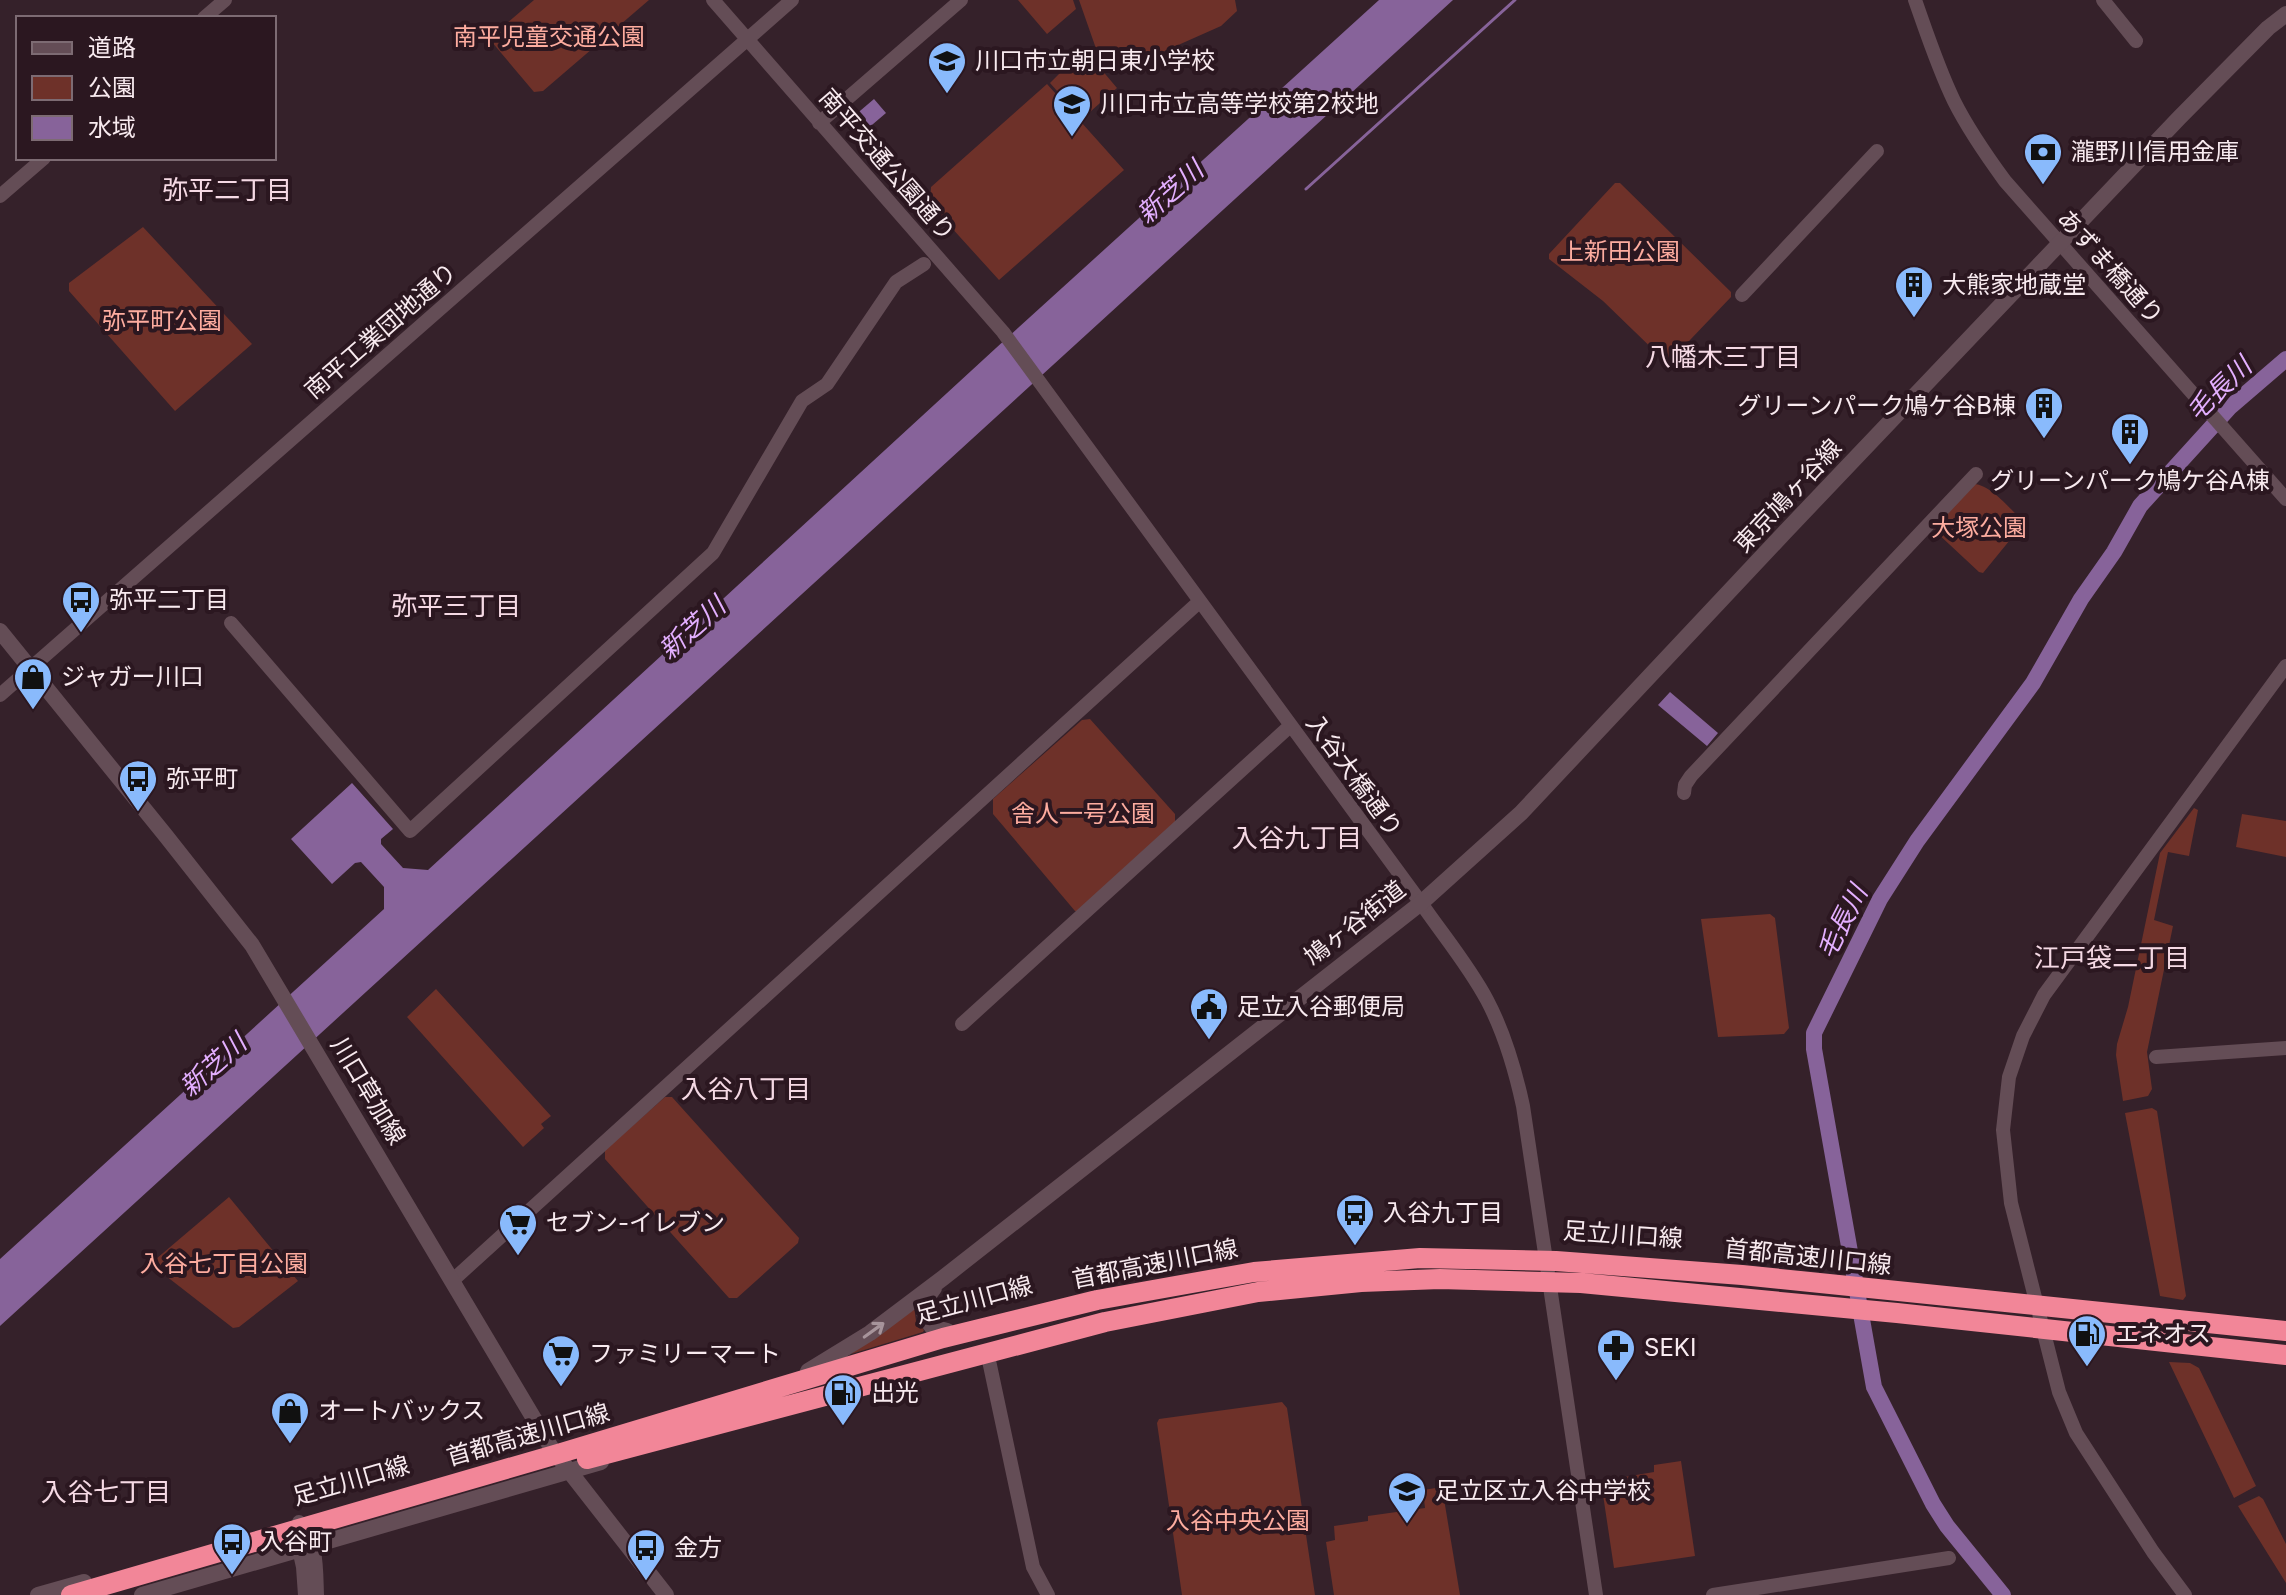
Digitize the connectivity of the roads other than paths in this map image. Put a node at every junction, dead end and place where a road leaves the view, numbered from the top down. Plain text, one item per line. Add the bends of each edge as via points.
1 (225, 0) edge
2 (713, 0) edge
3 (792, 0) edge
4 (961, 0) edge
5 (2103, 0) edge
6 (1918, 1) edge
7 (2286, 14) edge
8 (206, 16) edge
9 (747, 39) junction
10 (2136, 41) dead end
11 (819, 123) junction
12 (1877, 151) dead end
13 (42, 160) edge
14 (0, 196) edge
15 (2061, 245) junction
16 (924, 264) dead end
17 (1742, 295) dead end
18 (1025, 361) joint
19 (1976, 474) dead end
20 (2286, 499) edge
21 (1199, 602) junction
22 (231, 623) dead end
23 (0, 631) edge
24 (2286, 666) edge
25 (30, 668) junction
26 (0, 695) edge
27 (1290, 726) junction
28 (1561, 771) joint
29 (1684, 793) dead end
30 (1421, 903) junction
31 (962, 1024) dead end
32 (2286, 1048) edge
33 (2156, 1057) dead end
34 (1544, 1253) junction
35 (1742, 1275) junction
36 (943, 1278) junction
37 (453, 1280) junction
38 (1550, 1288) junction
39 (1258, 1292) junction
40 (2035, 1298) junction
41 (1897, 1313) junction
42 (2286, 1324) edge
43 (947, 1331) junction
44 (2286, 1331) edge
45 (2045, 1337) junction
46 (2286, 1345) edge
47 (988, 1356) junction
48 (2286, 1358) edge
49 (808, 1371) junction
50 (773, 1399) junction
51 (682, 1410) junction
52 (693, 1437) junction
53 (552, 1449) junction
54 (570, 1470) junction
55 (298, 1521) junction
56 (306, 1547) junction
57 (1949, 1558) dead end
58 (38, 1595) edge
59 (71, 1595) edge
60 (112, 1595) edge
61 (142, 1595) edge
62 (305, 1595) edge
63 (317, 1595) edge
64 (666, 1595) edge
65 (1048, 1595) edge
66 (1596, 1595) edge
67 (1713, 1595) edge
68 (2185, 1595) edge

1 - 8 street
2 - 9 street, 南平交通公園通り
3 - 9 street, 南平工業団地通り
4 - 11 street
5 - 10 street
6 - 15 street, あずま橋通り via 1942,75 1970,130 2005,181
7 - 15 main road, 東京鳩ヶ谷線 via 2198,98
9 - 11 street, 南平交通公園通り
9 - 25 street, 南平工業団地通り
11 - 18 street, 南平交通公園通り
12 - 17 street
13 - 14 street
15 - 20 street, あずま橋通り
15 - 28 main road, 東京鳩ヶ谷線
16 - 22 street via 896,282 827,384 802,401 713,553 410,831
18 - 21 street, 入谷大橋通り
19 - 29 street via 1691,776
21 - 27 street, 入谷大橋通り
21 - 37 street
23 - 25 main road, 川口草加線
24 - 40 street via 2044,995 2023,1036 2009,1077 2003,1130 2011,1203
25 - 26 street, 南平工業団地通り
25 - 37 main road, 川口草加線 via 230,915 273,977
27 - 30 street, 入谷大橋通り
27 - 31 street
28 - 30 main road, 鳩ヶ谷街道
30 - 34 street, 入谷大橋通り via 1487,1001 1510,1056 1523,1106
30 - 36 main road, 鳩ヶ谷街道
32 - 33 street
34 - 38 street, 入谷大橋通り
34 - 40 main road, 足立川口線
34 - 43 main road, 足立川口線 via 1360,1254 1253,1265 1132,1286
35 - 44 highway, 首都高速川口線
35 - 50 highway via 1420,1266 1266,1279 1100,1306 982,1335
35 - 59 highway, 首都高速川口線 via 1556,1261 1420,1258 1254,1272 1111,1297 943,1338
36 - 43 main road, 鳩ヶ谷街道 via 922,1308 932,1327
49 -> 36 main road, 鳩ヶ谷街道
37 - 53 main road, 川口草加線
38 - 45 main road via 1702,1299
38 - 47 main road via 1412,1286 1277,1296 1137,1320
38 - 66 street, 入谷大橋通り
39 - 41 highway, 首都高速川口線 via 1361,1282 1505,1280
39 - 50 highway via 1179,1299 1103,1314
39 - 60 highway, 首都高速川口線 via 1105,1322 940,1365 570,1463
40 - 42 main road, 足立川口線
40 - 45 street
41 - 46 highway
41 - 48 highway, 首都高速川口線
43 - 49 main road, 足立川口線
45 - 48 main road
45 - 68 street via 2076,1433
47 - 52 main road
47 - 65 street via 1033,1567
49 - 51 main road, 足立川口線
50 - 51 highway
50 - 52 highway
51 - 53 main road, 足立川口線
52 - 54 main road
53 - 54 main road, 川口草加線
53 - 55 main road, 足立川口線
54 - 56 main road
54 - 64 main road, 川口草加線
55 - 56 street via 295,1535
55 - 58 main road, 足立川口線
56 - 61 main road
56 - 62 street
56 - 63 street via 316,1563
57 - 67 street

